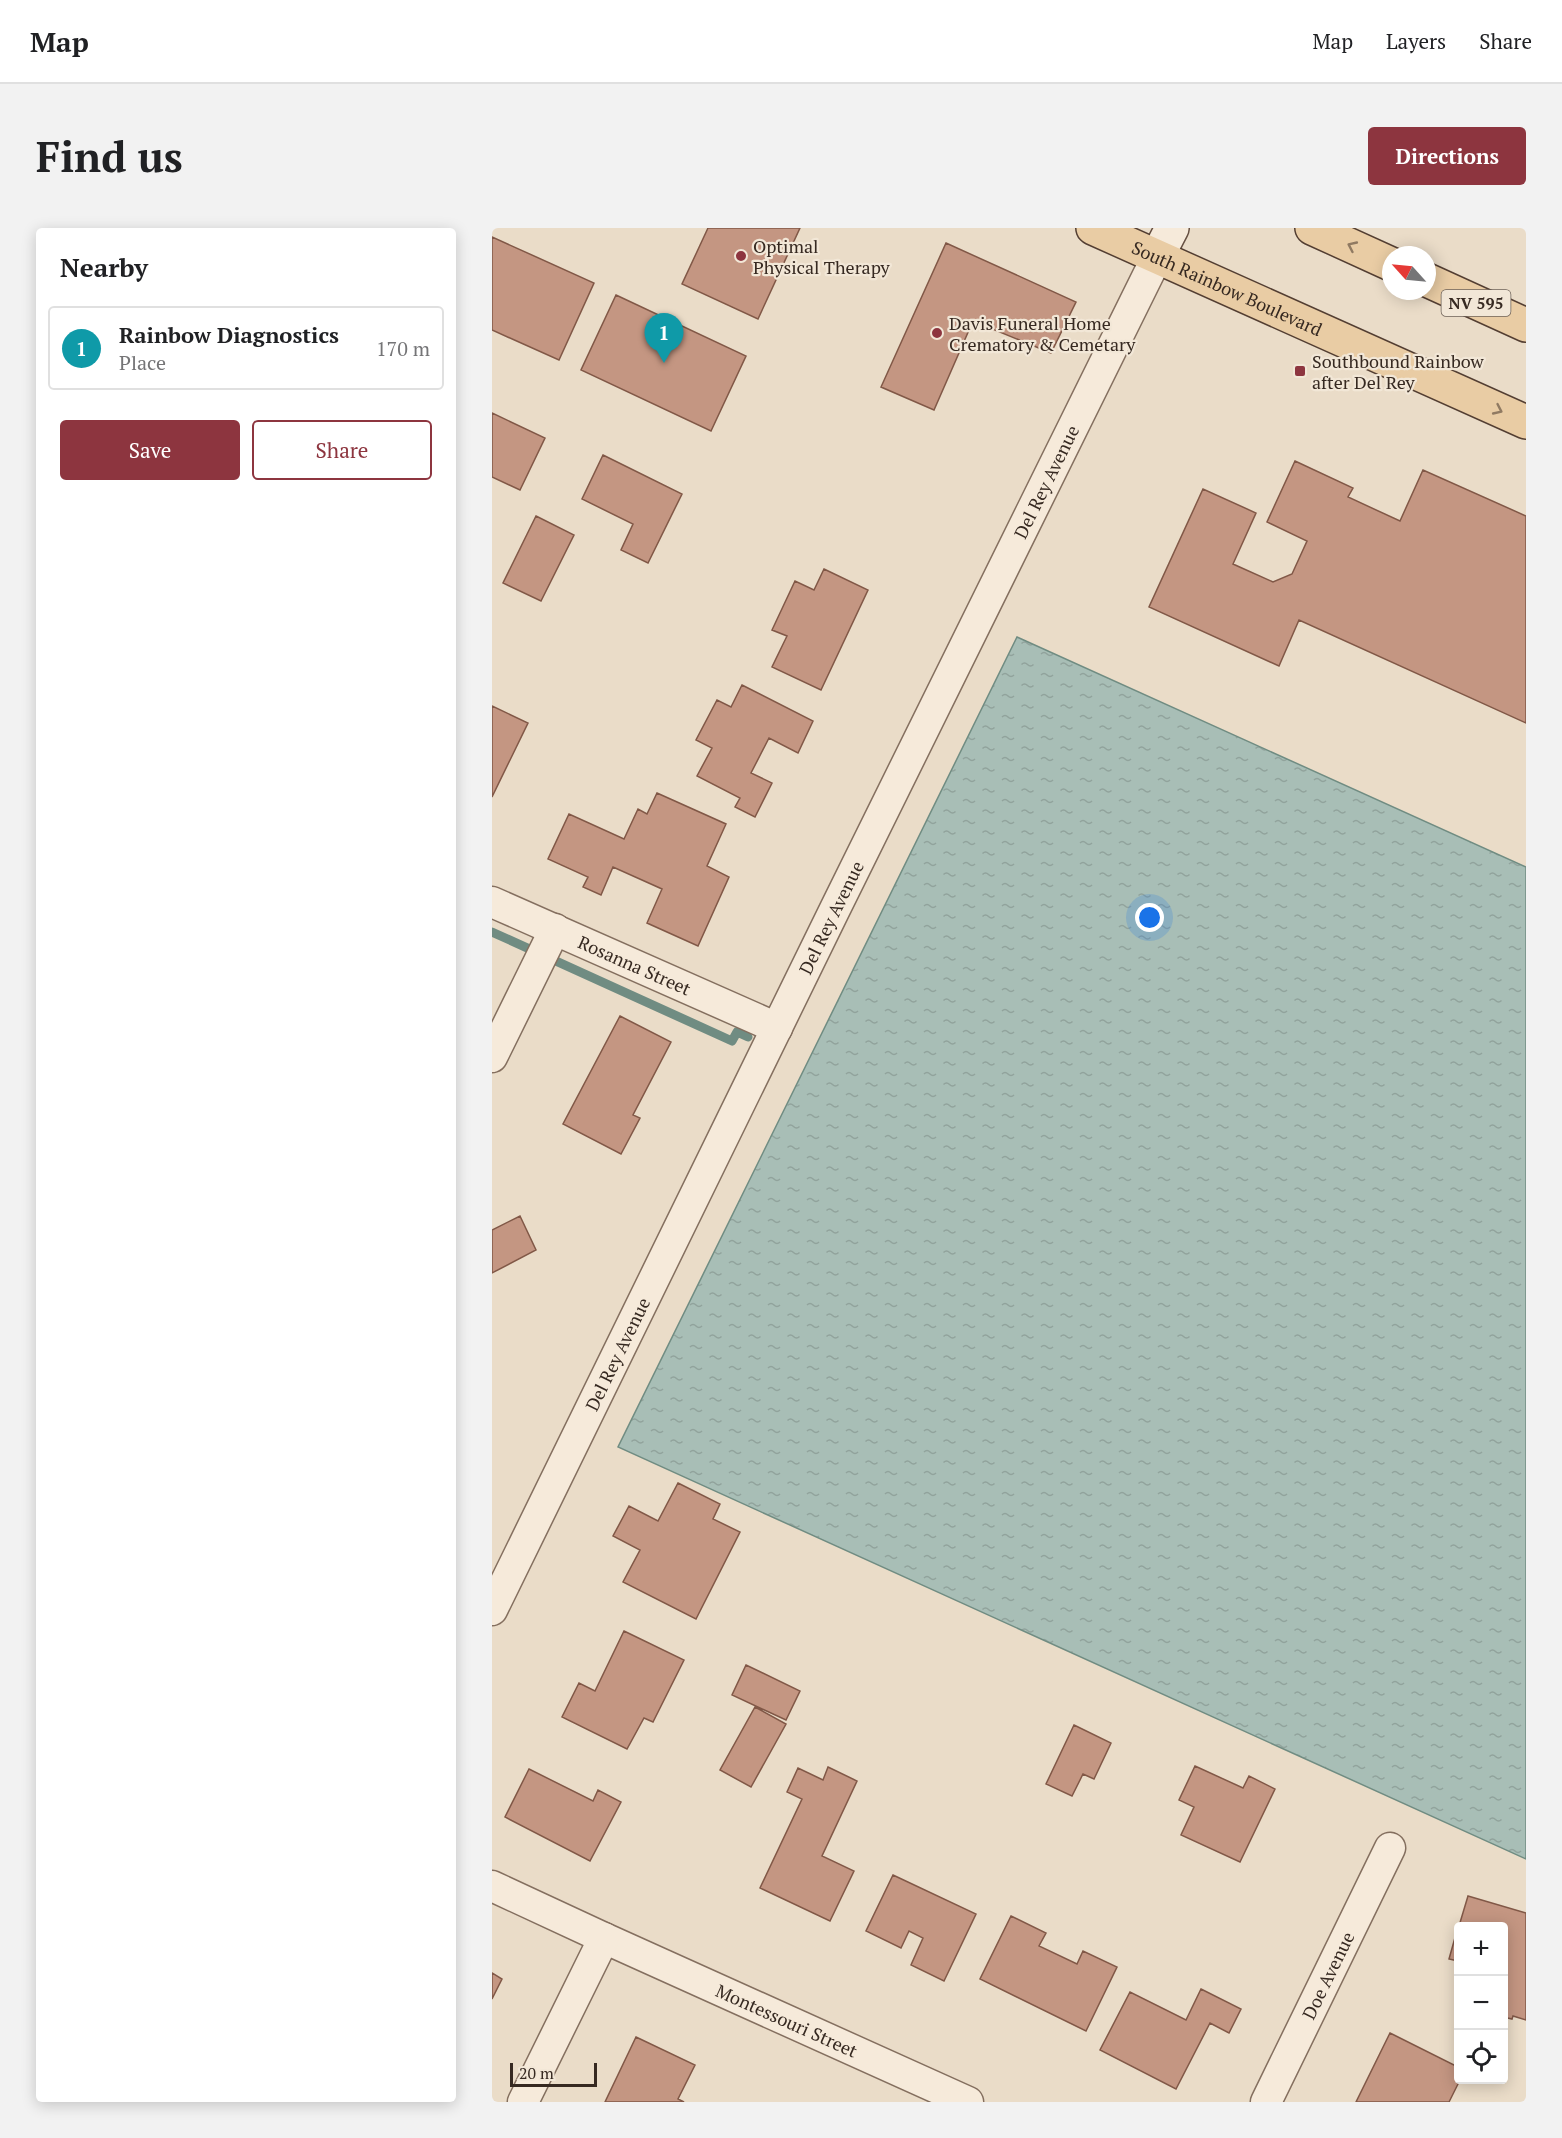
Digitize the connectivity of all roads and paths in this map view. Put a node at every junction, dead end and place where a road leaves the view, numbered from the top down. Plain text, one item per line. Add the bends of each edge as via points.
1 (1093, 228) edge
2 (1172, 228) edge
3 (1312, 228) edge
4 (1157, 257) junction
5 (1382, 260) edge
6 (1436, 284) edge
7 (1526, 325) edge
8 (1526, 422) edge
9 (492, 902) edge
10 (555, 929) junction
11 (777, 1028) junction
12 (492, 1057) edge
13 (492, 1610) edge
14 (1390, 1848) dead end
15 (492, 1886) edge
16 (604, 1938) junction
17 (523, 2102) edge
18 (969, 2102) edge
19 (1266, 2102) edge

1 - 4 main road, South Rainbow Boulevard
2 - 4 street, Del Rey Avenue
5 -> 3 main road
4 -> 8 main road, South Rainbow Boulevard
4 - 11 street, Del Rey Avenue
6 - 7 main road, NV 595
9 - 10 street, Rosanna Street
10 - 11 street, Rosanna Street
10 - 12 street
11 - 13 street, Del Rey Avenue
14 - 19 street, Doe Avenue
15 - 16 street, Montessouri Street
16 - 17 street
16 - 18 street, Montessouri Street

